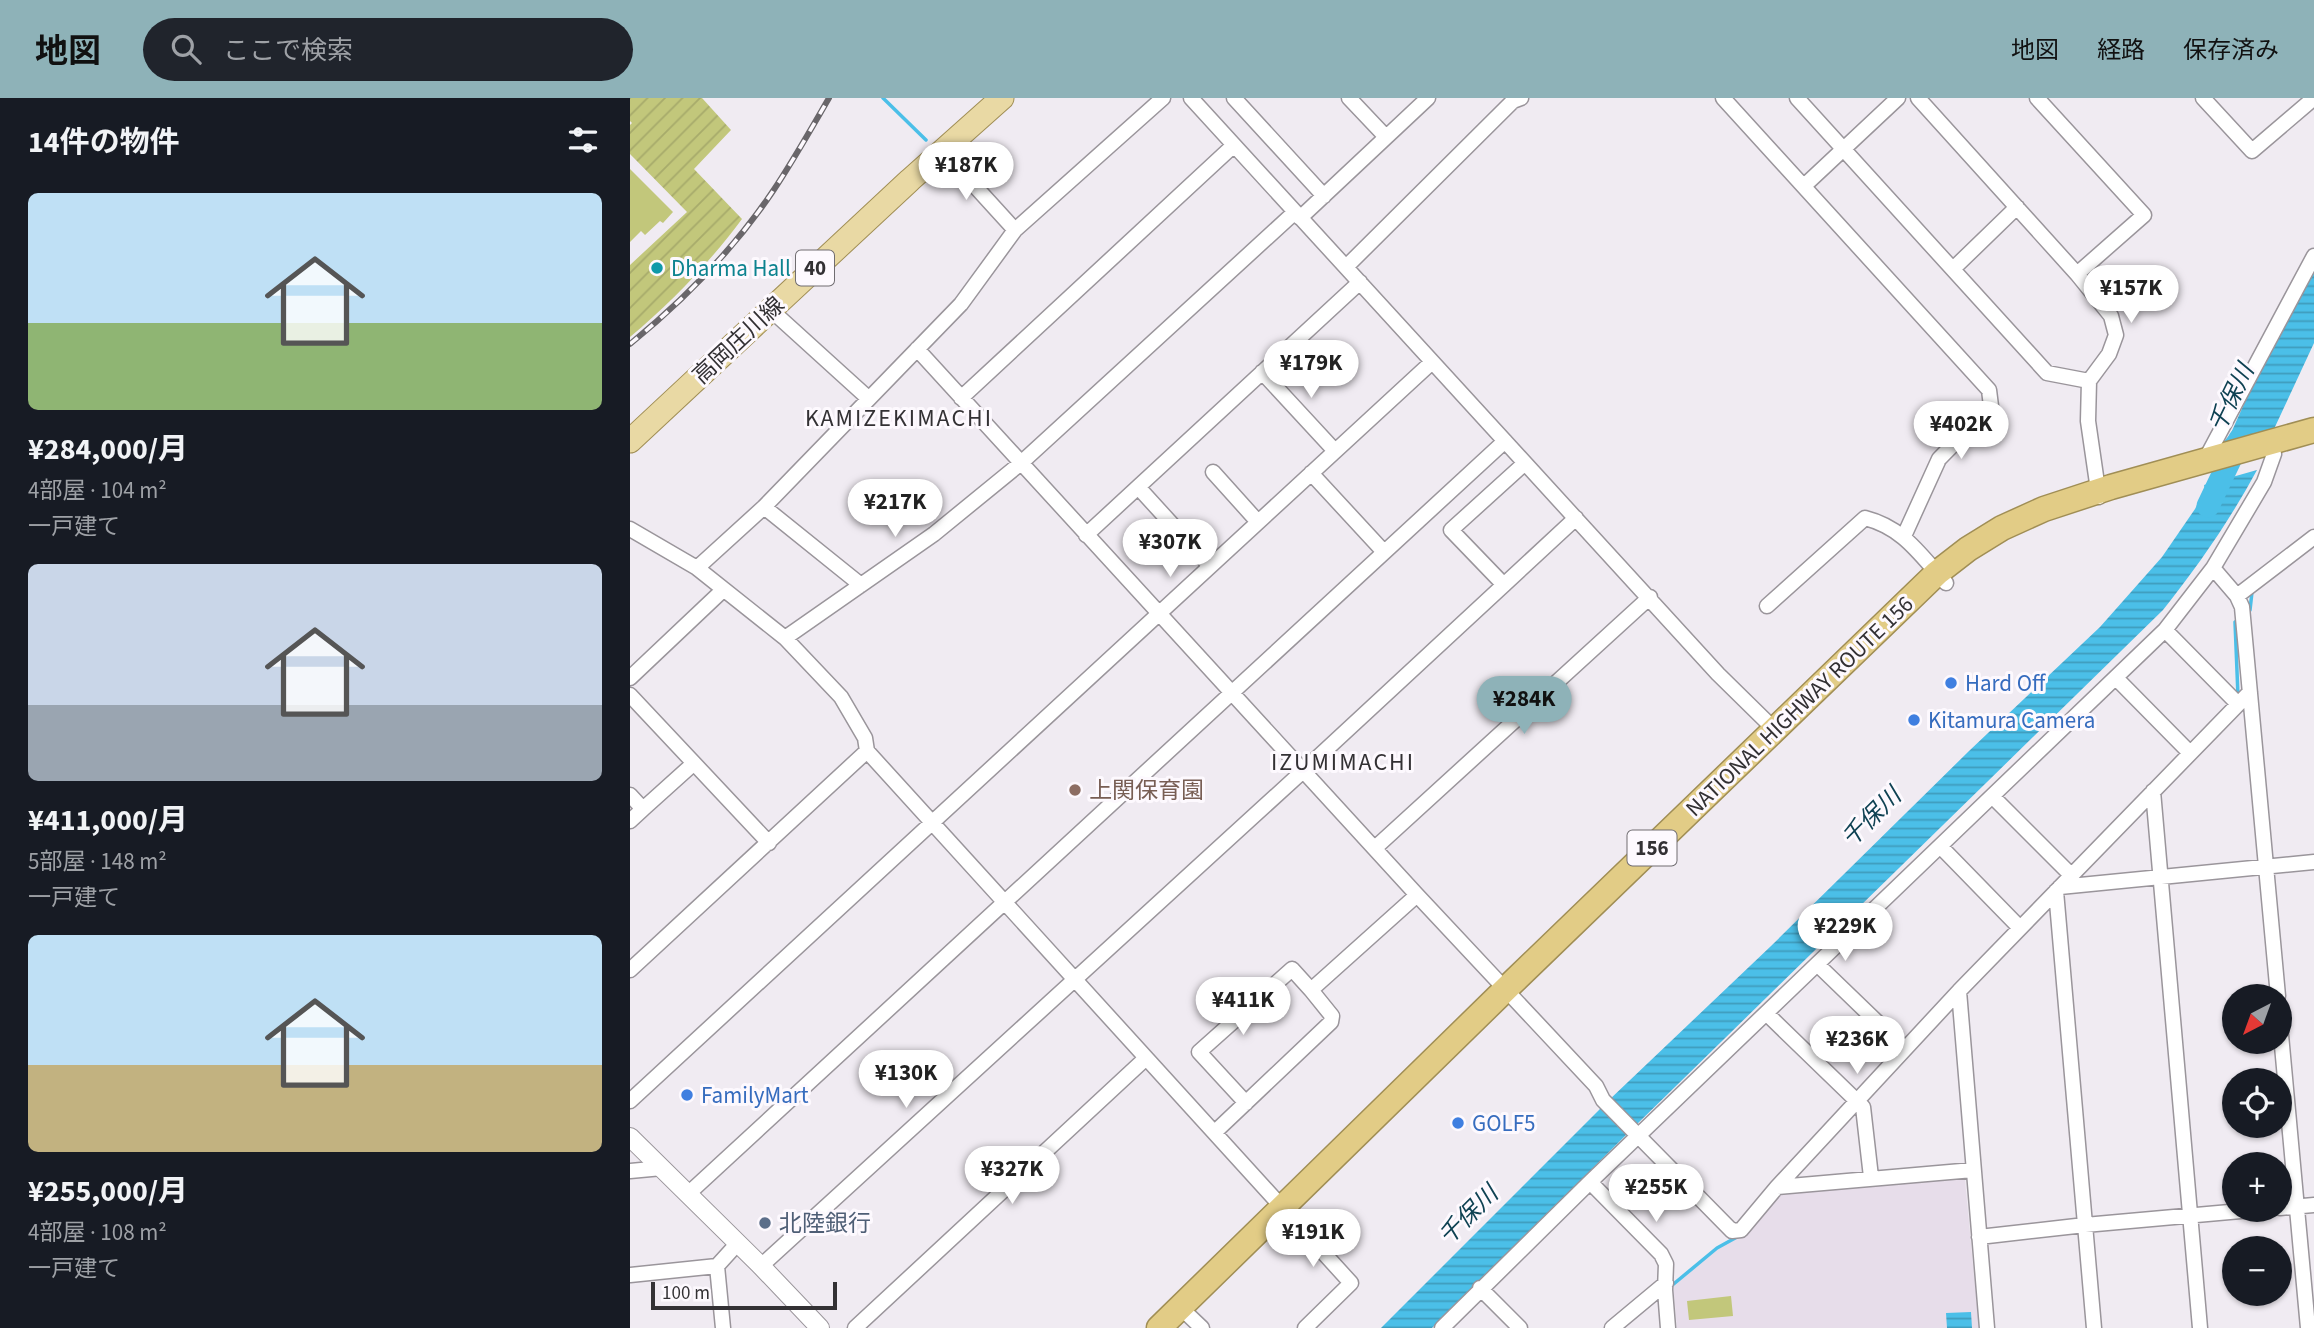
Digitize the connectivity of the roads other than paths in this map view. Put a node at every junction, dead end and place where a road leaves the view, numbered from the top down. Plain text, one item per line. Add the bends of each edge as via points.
1 (1002, 98) edge
2 (1163, 98) edge
3 (1191, 98) edge
4 (1234, 98) edge
5 (1428, 98) edge
6 (1723, 98) edge
7 (1797, 98) edge
8 (1898, 98) edge
9 (1917, 98) edge
10 (2037, 98) edge
11 (2203, 98) edge
12 (2314, 98) edge
13 (1352, 99) edge
14 (1515, 99) edge
15 (1386, 137) junction
16 (1234, 145) junction
17 (1844, 148) junction
18 (943, 151) junction
19 (1804, 186) junction
20 (1324, 195) junction
21 (2017, 208) junction
22 (1297, 215) junction
23 (1015, 230) junction
24 (2314, 256) edge
25 (1346, 267) junction
26 (1953, 269) junction
27 (2077, 274) junction
28 (1360, 282) junction
29 (771, 310) junction
30 (916, 349) junction
31 (1432, 362) junction
32 (1262, 372) junction
33 (2089, 382) junction
34 (868, 398) junction
35 (961, 398) junction
36 (2314, 430) edge
37 (630, 441) edge
38 (1505, 441) junction
39 (2314, 443) edge
40 (2271, 450) junction
41 (1335, 451) junction
42 (1021, 463) junction
43 (1525, 463) junction
44 (2208, 464) junction
45 (1213, 472) dead end
46 (1311, 473) junction
47 (1138, 487) junction
48 (2099, 496) junction
49 (764, 507) junction
50 (1576, 518) junction
51 (1258, 522) junction
52 (630, 529) edge
53 (1086, 535) junction
54 (1904, 536) junction
55 (2314, 537) edge
56 (1384, 552) junction
57 (1210, 566) junction
58 (697, 568) junction
59 (2213, 568) junction
60 (1941, 578) junction
61 (861, 584) junction
62 (1504, 585) junction
63 (723, 590) junction
64 (2238, 596) junction
65 (1650, 597) junction
66 (1767, 606) dead end
67 (1158, 613) junction
68 (2165, 630) junction
69 (785, 638) junction
70 (630, 678) edge
71 (2116, 678) junction
72 (2250, 692) junction
73 (1231, 694) junction
74 (630, 695) edge
75 (2238, 704) junction
76 (1774, 729) junction
77 (867, 751) junction
78 (2190, 753) junction
79 (693, 764) junction
80 (1303, 771) junction
81 (2153, 791) junction
82 (630, 795) edge
83 (1993, 797) junction
84 (643, 809) junction
85 (630, 821) edge
86 (932, 823) junction
87 (769, 843) junction
88 (1941, 847) junction
89 (1375, 848) junction
90 (2314, 862) edge
91 (2266, 867) junction
92 (2071, 875) junction
93 (2160, 876) junction
94 (2058, 889) junction
95 (1417, 895) junction
96 (1004, 903) junction
97 (2020, 928) junction
98 (1818, 965) junction
99 (630, 970) edge
100 (1074, 980) junction
101 (2277, 984) edge
102 (1311, 990) junction
103 (1959, 990) junction
104 (1511, 994) junction
105 (1767, 1014) junction
106 (1904, 1048) junction
107 (2283, 1054) edge
108 (1146, 1058) junction
109 (1856, 1100) junction
110 (630, 1101) edge
111 (1246, 1103) junction
112 (1214, 1132) junction
113 (1635, 1134) junction
114 (630, 1137) edge
115 (662, 1168) junction
116 (1973, 1170) junction
117 (630, 1171) edge
118 (1871, 1177) junction
119 (1590, 1182) junction
120 (1777, 1187) junction
121 (688, 1194) junction
122 (2314, 1205) edge
123 (2297, 1206) junction
124 (2292, 1207) edge
125 (1287, 1212) junction
126 (2222, 1213) edge
127 (2190, 1216) junction
128 (2085, 1225) junction
129 (1979, 1237) junction
130 (737, 1244) junction
131 (717, 1266) junction
132 (761, 1266) junction
133 (630, 1275) edge
134 (1480, 1288) junction
135 (1665, 1290) junction
136 (1187, 1319) edge
137 (723, 1328) edge
138 (820, 1328) edge
139 (855, 1328) edge
140 (1159, 1328) edge
141 (1306, 1328) edge
142 (1442, 1328) edge
143 (1520, 1328) edge
144 (1612, 1328) edge
145 (1668, 1328) edge
146 (1987, 1328) edge
147 (2094, 1328) edge
148 (2200, 1328) edge
149 (2308, 1328) edge

1 - 18 main road, 高岡庄川線 / 40
2 - 23 street
3 - 16 street
4 - 20 street
5 - 15 street
6 - 19 street
7 - 17 street
8 - 17 street
9 - 21 street
10 - 27 street via 2144,215
11 - 12 street via 2252,151
13 - 15 street
14 - 25 street
15 - 20 street
16 - 22 street
16 - 35 street
17 - 19 street
17 - 26 street
18 - 23 street
18 - 29 main road, 高岡庄川線 / 40
19 - 54 street via 1989,390 1991,406 1938,459
20 - 22 street
21 - 26 street
21 - 27 street
22 - 25 street
22 - 42 street
23 - 30 street via 961,304
24 - 44 street
25 - 28 street
26 - 33 street via 2047,373
27 - 33 street via 2111,316 2116,335
28 - 31 street
28 - 32 street
29 - 34 street
29 - 37 main road, 高岡庄川線 / 40
30 - 34 street
30 - 35 street
31 - 38 street
31 - 41 street
32 - 41 street
32 - 47 street
33 - 48 street via 2088,421
34 - 49 street
35 - 42 street
36 - 40 highway, NATIONAL HIGHWAY ROUTE 156 / 156
38 - 43 street
38 - 56 street
39 - 40 highway, NATIONAL HIGHWAY ROUTE 156 / 156
40 - 44 highway, NATIONAL HIGHWAY ROUTE 156 / 156
40 - 59 street via 2264,482
41 - 46 street
42 - 53 street
42 - 61 street via 933,534
43 - 50 street
43 - 62 street via 1451,530
44 - 48 highway, NATIONAL HIGHWAY ROUTE 156 / 156
45 - 51 street
46 - 51 street
46 - 56 street
47 - 53 street
47 - 57 street
48 - 60 highway, NATIONAL HIGHWAY ROUTE 156 / 156 via 2044,509 2002,528 1968,549
49 - 58 street
49 - 61 street
50 - 62 street
50 - 65 street
51 - 57 street
52 - 58 street
53 - 67 street
54 - 60 street
54 - 66 street via 1865,518
55 - 64 street
56 - 73 street
57 - 67 street
58 - 63 street
59 - 64 street
59 - 68 street
60 - 76 highway, NATIONAL HIGHWAY ROUTE 156 / 156
60 - 104 highway, NATIONAL HIGHWAY ROUTE 156 / 156
61 - 69 street
62 - 80 street
63 - 69 street
63 - 70 street
64 - 72 street
65 - 76 street
65 - 89 street
67 - 73 street
67 - 86 street
68 - 71 street
68 - 75 street
69 - 77 street via 841,697 865,738
71 - 78 street
71 - 83 street
72 - 75 street
72 - 91 street
73 - 80 street
73 - 96 street
74 - 79 street
75 - 78 street
76 - 104 highway, NATIONAL HIGHWAY ROUTE 156 / 156
77 - 86 street
77 - 87 street
78 - 81 street
79 - 84 street
79 - 87 street
80 - 89 street
80 - 100 street
81 - 92 street
81 - 93 street
82 - 84 street
83 - 88 street
83 - 92 street
84 - 85 street
86 - 96 street
86 - 110 street
87 - 99 street
88 - 97 street
88 - 98 street
89 - 95 street
90 - 91 street
91 - 93 street
91 - 101 street
92 - 94 street
93 - 94 street
93 - 127 street
94 - 97 street
94 - 128 street
95 - 102 street
95 - 104 street
96 - 100 street
96 - 121 street
97 - 103 street
98 - 105 street
98 - 106 street
100 - 108 street
100 - 132 street
102 - 111 street via 1332,1016 1331,1022
102 - 111 street via 1292,969 1199,1052
103 - 106 street
103 - 116 street
104 - 113 street
104 - 125 highway, NATIONAL HIGHWAY ROUTE 156 / 156
105 - 109 street
105 - 113 street
106 - 109 street
107 - 123 street
108 - 112 street
108 - 139 street
109 - 118 street via 1863,1107
109 - 120 street
111 - 112 street
112 - 125 street
113 - 119 street
113 - 120 street via 1732,1231 1741,1230
114 - 115 street
115 - 117 street
115 - 121 street
116 - 118 street
116 - 129 street
118 - 120 street
119 - 134 street
119 - 135 street via 1661,1254 1666,1264
121 - 130 street
122 - 123 street
123 - 124 street
123 - 149 street
125 - 136 highway, NATIONAL HIGHWAY ROUTE 156 / 156
125 - 141 street via 1351,1283
126 - 127 street
127 - 128 street
127 - 148 street
128 - 129 street
128 - 147 street
129 - 146 street
130 - 131 street
130 - 132 street
131 - 133 street
131 - 137 street
132 - 138 street
134 - 142 street
134 - 143 street
135 - 144 street
135 - 145 street
136 - 140 highway, NATIONAL HIGHWAY ROUTE 156 / 156

